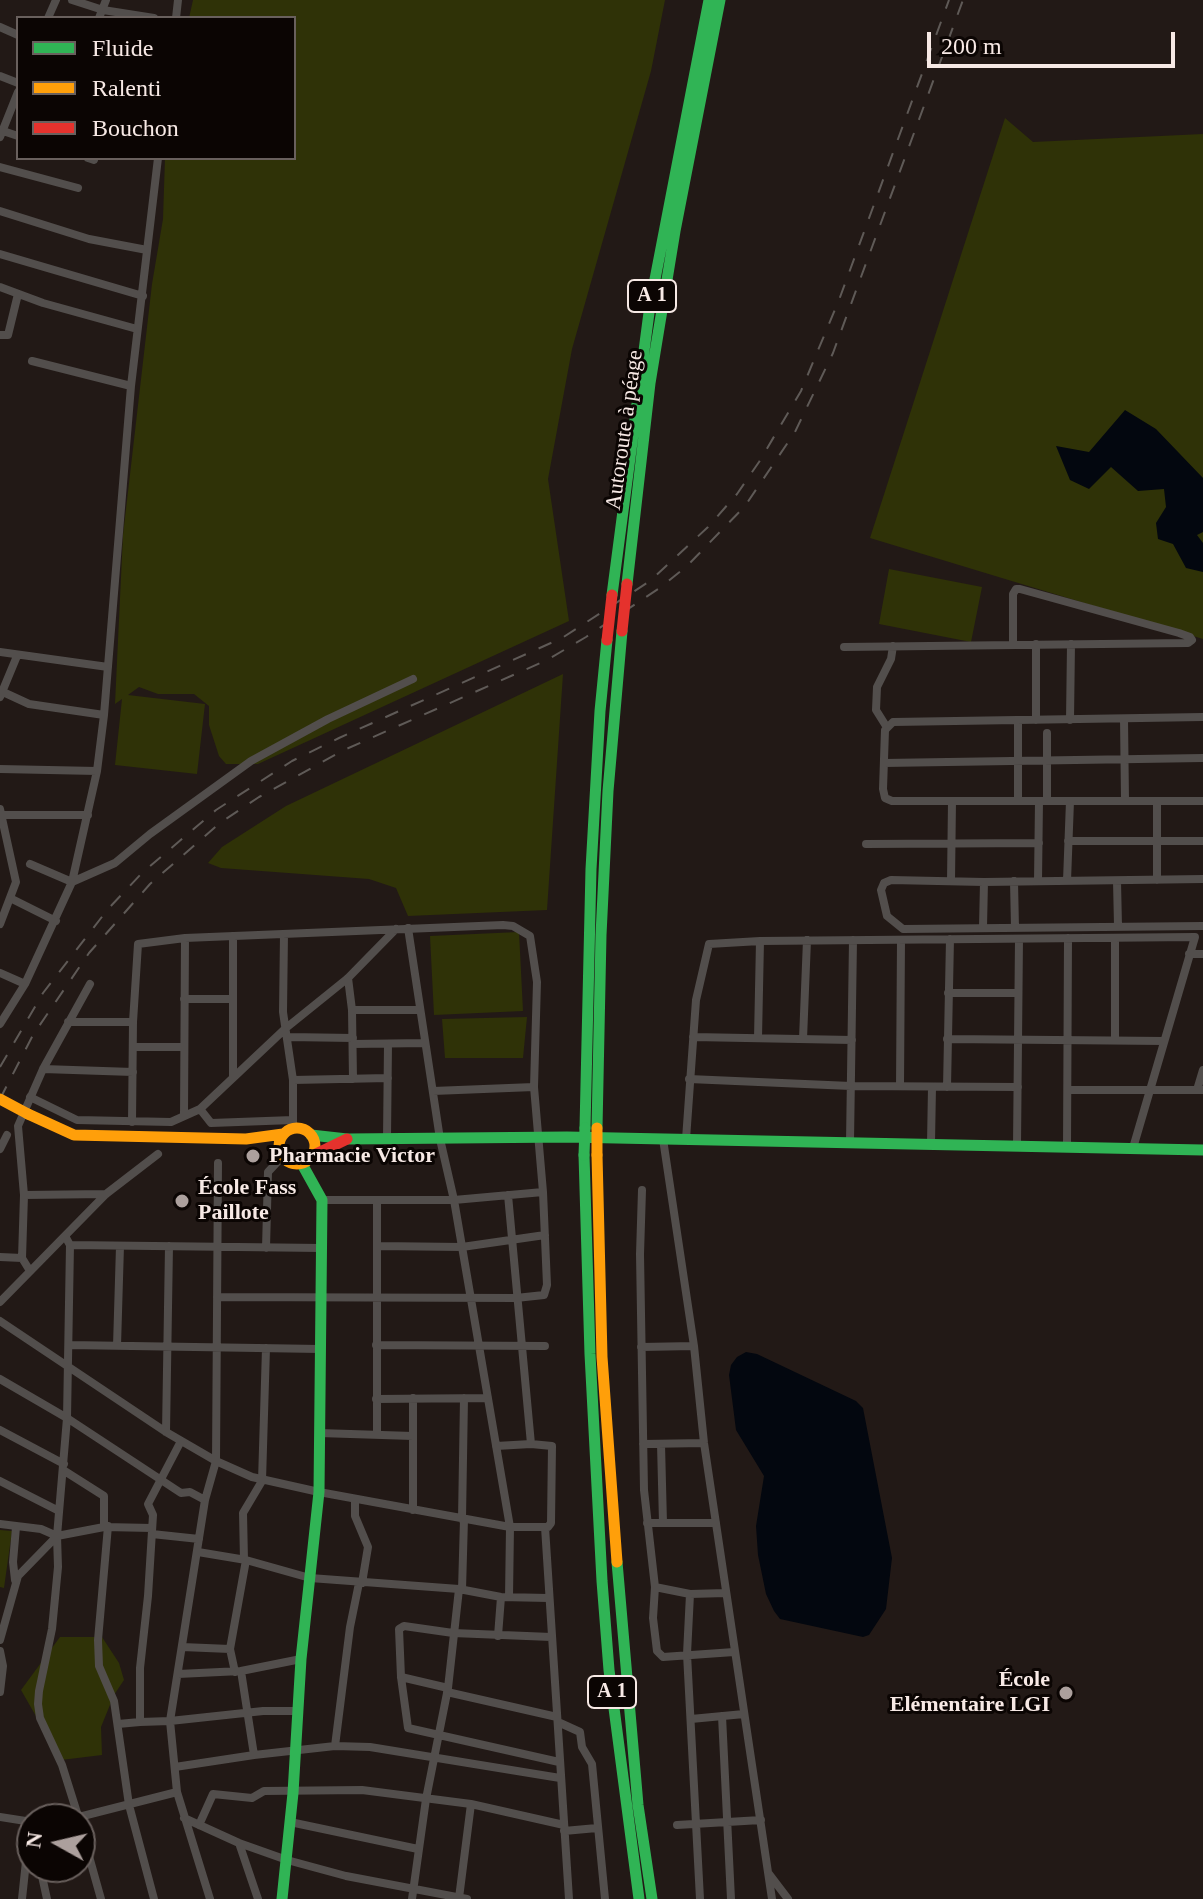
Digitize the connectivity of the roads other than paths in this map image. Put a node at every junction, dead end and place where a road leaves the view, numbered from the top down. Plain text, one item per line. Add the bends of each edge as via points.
1 (72, 0) edge
2 (709, 0) edge
3 (720, 0) edge
4 (103, 9) edge
5 (135, 16) edge
6 (16, 98) edge
7 (3, 119) edge
8 (1, 134) edge
9 (158, 160) edge
10 (0, 167) edge
11 (78, 188) dead end
12 (0, 211) edge
13 (147, 250) junction
14 (0, 254) edge
15 (0, 287) edge
16 (18, 294) junction
17 (143, 296) junction
18 (137, 329) junction
19 (0, 335) edge
20 (32, 361) dead end
21 (131, 386) junction
22 (1013, 644) junction
23 (1036, 644) junction
24 (1071, 644) junction
25 (893, 646) junction
26 (844, 647) dead end
27 (0, 652) edge
28 (17, 656) junction
29 (108, 667) junction
30 (413, 679) dead end
31 (1, 695) edge
32 (104, 715) junction
33 (1203, 717) edge
34 (1124, 719) junction
35 (1018, 720) junction
36 (1036, 720) junction
37 (1070, 720) junction
38 (886, 726) junction
39 (1047, 733) dead end
40 (1203, 758) edge
41 (1125, 759) junction
42 (1017, 760) junction
43 (1047, 760) junction
44 (884, 763) junction
45 (0, 769) edge
46 (97, 771) junction
47 (1125, 800) junction
48 (952, 801) junction
49 (1018, 801) junction
50 (1043, 801) junction
51 (1070, 801) junction
52 (1157, 801) junction
53 (1203, 801) edge
54 (0, 812) edge
55 (88, 815) junction
56 (1068, 841) junction
57 (1157, 841) junction
58 (1203, 841) edge
59 (952, 843) junction
60 (1039, 843) junction
61 (866, 844) dead end
62 (30, 864) dead end
63 (1203, 879) edge
64 (1157, 880) junction
65 (951, 881) junction
66 (1014, 881) junction
67 (1038, 881) junction
68 (1067, 881) junction
69 (1117, 881) junction
70 (72, 882) junction
71 (984, 882) junction
72 (10, 898) junction
73 (56, 921) junction
74 (0, 924) edge
75 (1015, 926) junction
76 (1118, 926) junction
77 (1203, 926) edge
78 (983, 927) junction
79 (408, 928) junction
80 (396, 929) junction
81 (284, 934) junction
82 (233, 936) junction
83 (185, 938) junction
84 (1068, 938) junction
85 (1115, 938) junction
86 (950, 939) junction
87 (1017, 939) junction
88 (807, 940) junction
89 (853, 940) junction
90 (901, 940) junction
91 (760, 941) junction
92 (1189, 954) junction
93 (1203, 954) edge
94 (0, 973) edge
95 (348, 978) junction
96 (25, 984) junction
97 (90, 984) dead end
98 (948, 993) junction
99 (1018, 993) junction
100 (184, 999) junction
101 (233, 999) junction
102 (352, 1010) junction
103 (420, 1010) junction
104 (1, 1019) edge
105 (68, 1022) junction
106 (133, 1022) junction
107 (287, 1032) junction
108 (693, 1037) junction
109 (758, 1038) junction
110 (803, 1039) junction
111 (947, 1039) junction
112 (1018, 1039) junction
113 (852, 1040) junction
114 (1115, 1040) junction
115 (353, 1041) junction
116 (1068, 1041) junction
117 (1164, 1041) junction
118 (425, 1043) junction
119 (388, 1044) junction
120 (133, 1047) junction
121 (184, 1047) junction
122 (43, 1069) junction
123 (1203, 1070) edge
124 (133, 1072) junction
125 (233, 1077) junction
126 (388, 1078) junction
127 (353, 1079) junction
128 (689, 1079) junction
129 (293, 1080) junction
130 (851, 1086) junction
131 (900, 1086) junction
132 (534, 1087) junction
133 (932, 1087) junction
134 (947, 1087) junction
135 (1018, 1087) junction
136 (1068, 1090) junction
137 (1200, 1090) edge
138 (433, 1091) junction
139 (1149, 1091) junction
140 (30, 1097) junction
141 (0, 1099) edge
142 (200, 1109) junction
143 (184, 1116) junction
144 (132, 1122) junction
145 (290, 1127) junction
146 (591, 1128) junction
147 (7, 1135) dead end
148 (311, 1135) junction
149 (540, 1137) junction
150 (387, 1138) junction
151 (246, 1139) junction
152 (347, 1139) junction
153 (440, 1139) junction
154 (663, 1139) junction
155 (686, 1139) junction
156 (850, 1142) junction
157 (931, 1143) junction
158 (1017, 1145) junction
159 (1067, 1147) junction
160 (1133, 1148) junction
161 (0, 1149) edge
162 (1203, 1150) edge
163 (158, 1154) dead end
164 (312, 1156) junction
165 (282, 1157) junction
166 (218, 1163) dead end
167 (302, 1164) junction
168 (642, 1190) dead end
169 (543, 1192) junction
170 (106, 1194) junction
171 (24, 1195) junction
172 (508, 1195) junction
173 (322, 1200) junction
174 (377, 1200) junction
175 (454, 1200) junction
176 (545, 1235) junction
177 (65, 1236) junction
178 (512, 1240) junction
179 (70, 1245) junction
180 (120, 1246) junction
181 (169, 1246) junction
182 (377, 1246) junction
183 (217, 1247) junction
184 (462, 1247) junction
185 (266, 1248) junction
186 (321, 1248) junction
187 (0, 1257) edge
188 (22, 1258) junction
189 (30, 1271) junction
190 (217, 1297) junction
191 (321, 1298) junction
192 (377, 1298) junction
193 (471, 1298) junction
194 (516, 1298) junction
195 (0, 1302) edge
196 (0, 1321) edge
197 (69, 1345) junction
198 (376, 1345) junction
199 (520, 1345) junction
200 (117, 1346) junction
201 (545, 1346) dead end
202 (694, 1346) junction
203 (168, 1347) junction
204 (217, 1347) junction
205 (479, 1347) junction
206 (641, 1347) junction
207 (266, 1348) junction
208 (320, 1349) junction
209 (70, 1366) junction
210 (0, 1379) edge
211 (413, 1398) junction
212 (464, 1398) junction
213 (488, 1398) junction
214 (376, 1399) junction
215 (67, 1418) junction
216 (0, 1430) edge
217 (166, 1432) junction
218 (319, 1433) junction
219 (377, 1434) junction
220 (413, 1436) junction
221 (181, 1441) junction
222 (704, 1443) junction
223 (531, 1444) junction
224 (643, 1444) junction
225 (661, 1444) junction
226 (496, 1446) junction
227 (216, 1461) junction
228 (63, 1467) junction
229 (160, 1480) junction
230 (0, 1481) edge
231 (262, 1481) junction
232 (319, 1492) junction
233 (355, 1499) junction
234 (205, 1500) junction
235 (413, 1510) junction
236 (59, 1511) junction
237 (463, 1519) junction
238 (647, 1523) junction
239 (663, 1523) junction
240 (716, 1523) junction
241 (0, 1524) edge
242 (106, 1526) junction
243 (16, 1527) junction
244 (510, 1527) junction
245 (545, 1527) junction
246 (152, 1531) junction
247 (57, 1536) junction
248 (199, 1539) junction
249 (198, 1552) junction
250 (245, 1560) junction
251 (310, 1578) junction
252 (15, 1581) junction
253 (361, 1583) junction
254 (655, 1587) junction
255 (460, 1590) junction
256 (726, 1593) junction
257 (690, 1594) junction
258 (505, 1597) junction
259 (548, 1598) junction
260 (453, 1633) junction
261 (498, 1636) junction
262 (551, 1637) junction
263 (0, 1640) edge
264 (182, 1647) junction
265 (230, 1649) junction
266 (0, 1651) edge
267 (734, 1652) junction
268 (687, 1654) junction
269 (301, 1659) junction
270 (238, 1671) junction
271 (178, 1674) junction
272 (401, 1677) junction
273 (448, 1690) junction
274 (0, 1692) edge
275 (299, 1711) junction
276 (249, 1712) junction
277 (744, 1714) junction
278 (722, 1716) junction
279 (691, 1719) junction
280 (558, 1720) junction
281 (170, 1721) junction
282 (140, 1722) junction
283 (118, 1724) junction
284 (438, 1737) junction
285 (335, 1746) junction
286 (296, 1752) junction
287 (254, 1755) junction
288 (434, 1759) junction
289 (559, 1762) junction
290 (175, 1767) junction
291 (560, 1778) junction
292 (177, 1792) junction
293 (293, 1793) junction
294 (426, 1799) junction
295 (74, 1803) edge
296 (471, 1804) junction
297 (129, 1805) junction
298 (96, 1815) edge
299 (184, 1818) junction
300 (761, 1820) junction
301 (290, 1822) junction
302 (727, 1822) junction
303 (696, 1824) junction
304 (199, 1825) junction
305 (677, 1825) dead end
306 (564, 1828) junction
307 (597, 1828) junction
308 (239, 1843) junction
309 (418, 1849) junction
310 (287, 1860) junction
311 (768, 1872) junction
312 (413, 1894) edge
313 (463, 1898) edge
314 (154, 1899) edge
315 (210, 1899) edge
316 (258, 1899) edge
317 (282, 1899) edge
318 (569, 1899) edge
319 (605, 1899) edge
320 (639, 1899) edge
321 (652, 1899) edge
322 (700, 1899) edge
323 (731, 1899) edge
324 (772, 1899) edge
325 (788, 1899) edge

1 - 4 street
2 - 146 main road, A 1, bridge via 653,290 607,640 591,869
3 - 146 main road, Autoroute à péage / A 1, bridge via 650,383 627,584 608,791
4 - 5 street
6 - 7 street
7 - 8 street
9 - 13 street
10 - 11 street
12 - 13 street via 89,239
13 - 17 street
14 - 17 street
15 - 16 street
16 - 18 street
16 - 19 street via 8,335
17 - 18 street
18 - 21 street
20 - 21 street
21 - 29 street
22 - 23 street
22 - 24 street via 1013,594 1020,589 1192,640
22 - 25 street
23 - 24 street
23 - 36 street
24 - 37 street
25 - 26 street
25 - 38 street via 877,687 876,710
27 - 28 street
28 - 29 street
28 - 31 street
29 - 32 street
30 - 70 street via 251,761 115,863
31 - 32 street
32 - 46 street
33 - 34 street
34 - 37 street
34 - 41 street
35 - 36 street
35 - 38 street
35 - 42 street
36 - 37 street
38 - 44 street
39 - 43 street
40 - 41 street
41 - 43 street
41 - 47 street
42 - 43 street
42 - 44 street
42 - 49 street
43 - 50 street
44 - 48 street via 888,800
45 - 46 street
46 - 55 street
47 - 51 street
47 - 52 street
48 - 49 street
48 - 59 street
49 - 50 street
50 - 51 street
50 - 60 street
51 - 56 street
52 - 53 street
52 - 57 street
54 - 55 street
54 - 72 street via 15,873
55 - 70 street
56 - 57 street
56 - 68 street
57 - 58 street
57 - 64 street
59 - 60 street
59 - 61 street
59 - 65 street
60 - 67 street
62 - 70 street
63 - 64 street
64 - 69 street
65 - 71 street
65 - 78 street via 887,881 881,890 884,911 903,929
66 - 67 street
66 - 71 street
66 - 75 street
67 - 68 street
68 - 69 street
69 - 76 street
70 - 73 street
71 - 78 street
72 - 73 street
72 - 74 street
73 - 96 street
75 - 76 street
75 - 78 street
75 - 87 street
76 - 77 street
79 - 80 street
79 - 103 street
79 - 132 street via 503,925 530,936 537,982
80 - 81 street
80 - 95 street
81 - 82 street
81 - 107 street
82 - 83 street
82 - 101 street
83 - 100 street
83 - 106 street via 138,944
84 - 85 street
84 - 87 street
84 - 116 street
85 - 92 street via 1195,937
85 - 114 street
86 - 87 street
86 - 90 street
86 - 98 street
87 - 99 street
88 - 89 street
88 - 91 street
88 - 110 street
89 - 90 street
89 - 113 street
90 - 131 street
91 - 108 street via 709,944 699,977
91 - 109 street
92 - 93 street
92 - 117 street
94 - 96 street
95 - 102 street
95 - 107 street
96 - 104 street
97 - 105 street
98 - 99 street
98 - 111 street
99 - 112 street
100 - 101 street
100 - 121 street
101 - 125 street
102 - 103 street
102 - 115 street
103 - 118 street
105 - 106 street
105 - 122 street
106 - 120 street
107 - 115 street
107 - 125 street
107 - 129 street
108 - 109 street
108 - 128 street
109 - 110 street
110 - 113 street
111 - 112 street
111 - 134 street
112 - 116 street
112 - 135 street
113 - 130 street
114 - 116 street
114 - 117 street
115 - 119 street
115 - 127 street
116 - 136 street
117 - 139 street
118 - 119 street
118 - 138 street
119 - 126 street
120 - 121 street
120 - 124 street
121 - 143 street
122 - 124 street
122 - 140 street
123 - 137 street
124 - 144 street
125 - 142 street
126 - 127 street
126 - 150 street
127 - 129 street
128 - 130 street
128 - 155 street
129 - 145 street
130 - 131 street
130 - 156 street
131 - 133 street
132 - 138 street
132 - 149 street
133 - 134 street
133 - 157 street
134 - 135 street
135 - 158 street
136 - 139 street
136 - 159 street
137 - 139 street
138 - 153 street
139 - 160 street
140 - 144 street via 77,1120
140 - 171 street via 18,1126
141 - 151 main road, bridge via 74,1135
142 - 143 street
142 - 145 street via 211,1123
143 - 144 street via 171,1122
145 - 148 main road
145 - 151 main road
145 - 165 main road via 279,1144
146 - 320 main road, A 1, bridge via 584,1155 602,1581
146 - 321 main road, A 1, bridge via 597,1155 602,1357 618,1582
147 - 161 street
148 - 152 main road
148 - 164 main road
149 - 153 main road
149 - 154 main road
149 - 169 street
150 - 152 main road
150 - 153 main road
151 - 165 main road
152 - 164 main road
153 - 175 street
154 - 155 main road
154 - 202 street
155 - 156 main road
156 - 157 main road
157 - 158 main road
158 - 159 main road
159 - 160 main road
160 - 162 main road
163 - 170 street
164 - 167 main road
165 - 167 main road
165 - 185 street via 268,1172
166 - 183 street
167 - 173 main road
168 - 206 street
169 - 172 street
169 - 176 street
170 - 171 street
170 - 177 street
171 - 188 street
172 - 175 street
172 - 178 street
173 - 174 street
173 - 186 main road
174 - 175 street
174 - 182 street
175 - 184 street
176 - 178 street
176 - 194 street via 544,1295
177 - 179 street
177 - 189 street
178 - 184 street
178 - 194 street
179 - 180 street
179 - 197 street
180 - 181 street
180 - 200 street
181 - 183 street
181 - 203 street
182 - 184 street
182 - 192 street
183 - 185 street
183 - 190 street
184 - 193 street
185 - 186 street
186 - 191 main road
187 - 188 street
188 - 189 street
189 - 195 street
190 - 191 street
190 - 204 street
191 - 192 street
191 - 208 main road
192 - 193 street
192 - 198 street
193 - 194 street
193 - 205 street
194 - 199 street
196 - 209 street
197 - 200 street
197 - 209 street
198 - 205 street
198 - 214 street
199 - 201 street
199 - 205 street
199 - 223 street
200 - 203 street
202 - 206 street
202 - 222 street
203 - 204 street
203 - 217 street
204 - 207 street
204 - 227 street
205 - 213 street
206 - 224 street
207 - 208 street
207 - 231 street
208 - 218 main road
209 - 215 street
209 - 217 street
210 - 215 street
211 - 212 street
211 - 214 street
211 - 220 street
212 - 213 street
212 - 237 street
213 - 226 street
214 - 219 street
215 - 228 street
215 - 229 street
216 - 228 street
217 - 221 street
218 - 219 street
218 - 232 main road
219 - 220 street
220 - 235 street
221 - 227 street
221 - 229 street
222 - 225 street
222 - 240 street
223 - 226 street
223 - 245 street via 553,1448 551,1523
224 - 225 street
224 - 238 street
225 - 239 street
226 - 244 street
227 - 231 street
227 - 234 street
228 - 236 street
228 - 242 street via 104,1496
229 - 234 street
229 - 246 street via 148,1500
230 - 236 street
231 - 232 street
231 - 250 street via 243,1513
232 - 233 street
232 - 251 main road
233 - 235 street
233 - 253 street via 355,1516 368,1547
234 - 248 street
235 - 237 street
236 - 247 street
237 - 244 street
237 - 255 street
238 - 239 street
238 - 254 street
239 - 240 street
240 - 256 street
241 - 243 street
242 - 246 street
242 - 247 street
242 - 283 street via 97,1650
243 - 247 street
243 - 252 street
244 - 245 street
244 - 258 street
245 - 259 street
246 - 248 street
246 - 282 street
247 - 252 street
247 - 295 street via 52,1629 38,1704
248 - 249 street
249 - 250 street
249 - 264 street
250 - 251 street
250 - 265 street
251 - 253 street
251 - 269 main road
252 - 263 street
253 - 255 street
253 - 285 street
254 - 257 street
254 - 268 street via 657,1654
255 - 258 street
255 - 260 street
256 - 257 street
256 - 267 street
257 - 268 street
258 - 259 street
258 - 261 street
259 - 262 street
260 - 261 street
260 - 272 street via 400,1627
260 - 273 street
261 - 262 street
262 - 280 street
264 - 265 street
264 - 271 street
265 - 270 street
266 - 274 street
267 - 268 street
267 - 277 street
268 - 279 street
269 - 270 street
269 - 275 main road
270 - 271 street
270 - 276 street
271 - 281 street
272 - 273 street
272 - 284 street via 408,1728
273 - 280 street
273 - 284 street
275 - 276 street
275 - 286 main road
276 - 281 street
276 - 287 street
277 - 278 street
277 - 300 street
278 - 279 street
278 - 302 street
279 - 303 street
280 - 289 street
280 - 307 street via 582,1735 592,1764
281 - 282 street
281 - 290 street
282 - 283 street
283 - 297 street
284 - 288 street
284 - 289 street
285 - 286 street
285 - 288 street
286 - 287 street
286 - 293 main road
287 - 290 street
288 - 291 street
288 - 294 street
289 - 291 street
290 - 292 street
291 - 306 street
292 - 297 street
292 - 299 street
293 - 294 street via 371,1790
293 - 301 main road
293 - 304 street via 264,1791 252,1798 213,1794
294 - 296 street
294 - 309 street
296 - 306 street
296 - 313 street
297 - 298 street
297 - 314 street
299 - 304 street
299 - 315 street
300 - 302 street
300 - 311 street
301 - 309 street
301 - 310 main road
302 - 303 street
302 - 323 street
303 - 305 street
303 - 322 street
304 - 308 street
306 - 307 street
306 - 318 street
307 - 319 street
308 - 310 street
308 - 316 street
309 - 312 street
310 - 312 street
310 - 317 main road
311 - 324 street
311 - 325 street
312 - 313 street

